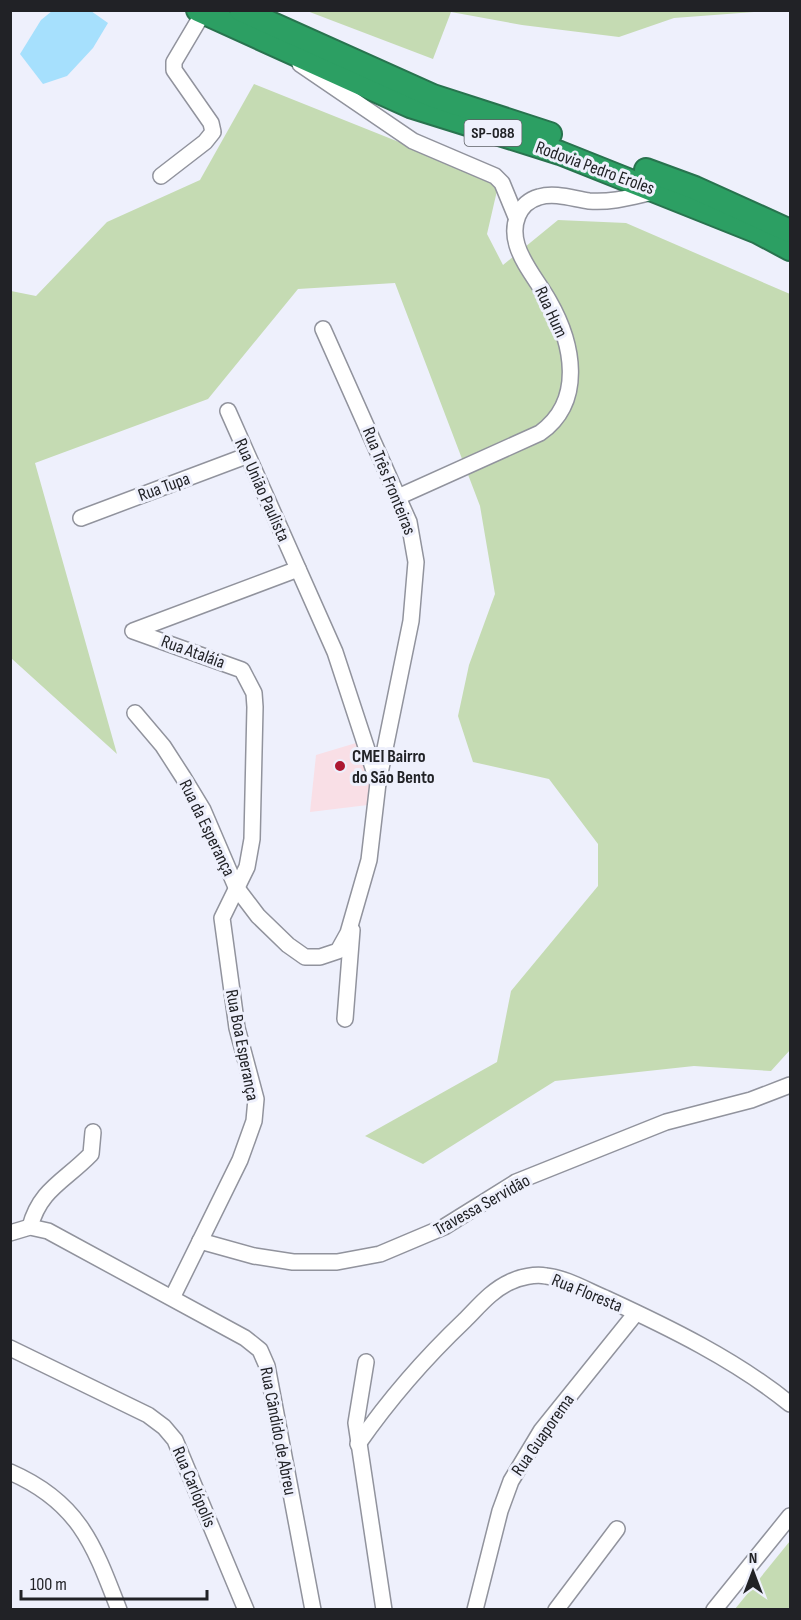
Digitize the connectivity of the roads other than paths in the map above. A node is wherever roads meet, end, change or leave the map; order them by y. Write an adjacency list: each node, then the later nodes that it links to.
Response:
1 (241, 10): 7 (highway, Rodovia Pedro Eroles / SP-088)
2 (200, 12): 3 (highway, Rodovia Pedro Eroles / SP-088); 4 (street)
3 (267, 41): 5 (highway, Rodovia Pedro Eroles / SP-088); 6 (street, Rua Hum)
4 (161, 176)
5 (658, 190): 6 (street); 8 (highway, Rodovia Pedro Eroles / SP-088)
6 (516, 217): 12 (street, Rua Hum)
7 (790, 231)
8 (790, 249)
9 (323, 328): 12 (street, Rua Três Fronteiras)
10 (228, 411): 11 (street, Rua União Paulista)
11 (246, 456): 13 (street, Rua Tupa); 14 (street, Rua União Paulista)
12 (398, 497): 16 (street, Rua Três Fronteiras)
13 (81, 518)
14 (298, 568): 16 (street, Rua Três Fronteiras); 17 (street, Rua Ataláia)
15 (135, 713): 17 (street, Rua da Esperança)
16 (378, 783): 18 (street, Rua Três Fronteiras)
17 (236, 887): 18 (street, Rua Três Fronteiras); 24 (street, Rua Boa Esperança)
18 (353, 918): 19 (street)
19 (345, 1019)
20 (790, 1085): 24 (street, Travessa Servidão)
21 (93, 1132): 22 (street)
22 (30, 1227): 23 (street); 25 (street, Rua Cândido de Abreu)
23 (10, 1233)
24 (200, 1241): 25 (street, Rua Boa Esperança)
25 (172, 1296): 36 (street, Rua Cândido de Abreu)
26 (636, 1313): 29 (street, Rua Floresta); 30 (street, Rua Floresta); 38 (street, Rua Guaporema)
27 (10, 1348): 35 (street, Rua Carlópolis)
28 (366, 1362): 30 (street)
29 (790, 1404)
30 (358, 1444): 37 (street)
31 (10, 1472): 34 (street)
32 (790, 1516): 40 (street)
33 (617, 1529): 39 (street)
34 (119, 1610)
35 (246, 1610)
36 (313, 1610)
37 (384, 1610)
38 (475, 1610)
39 (556, 1610)
40 (714, 1610)

